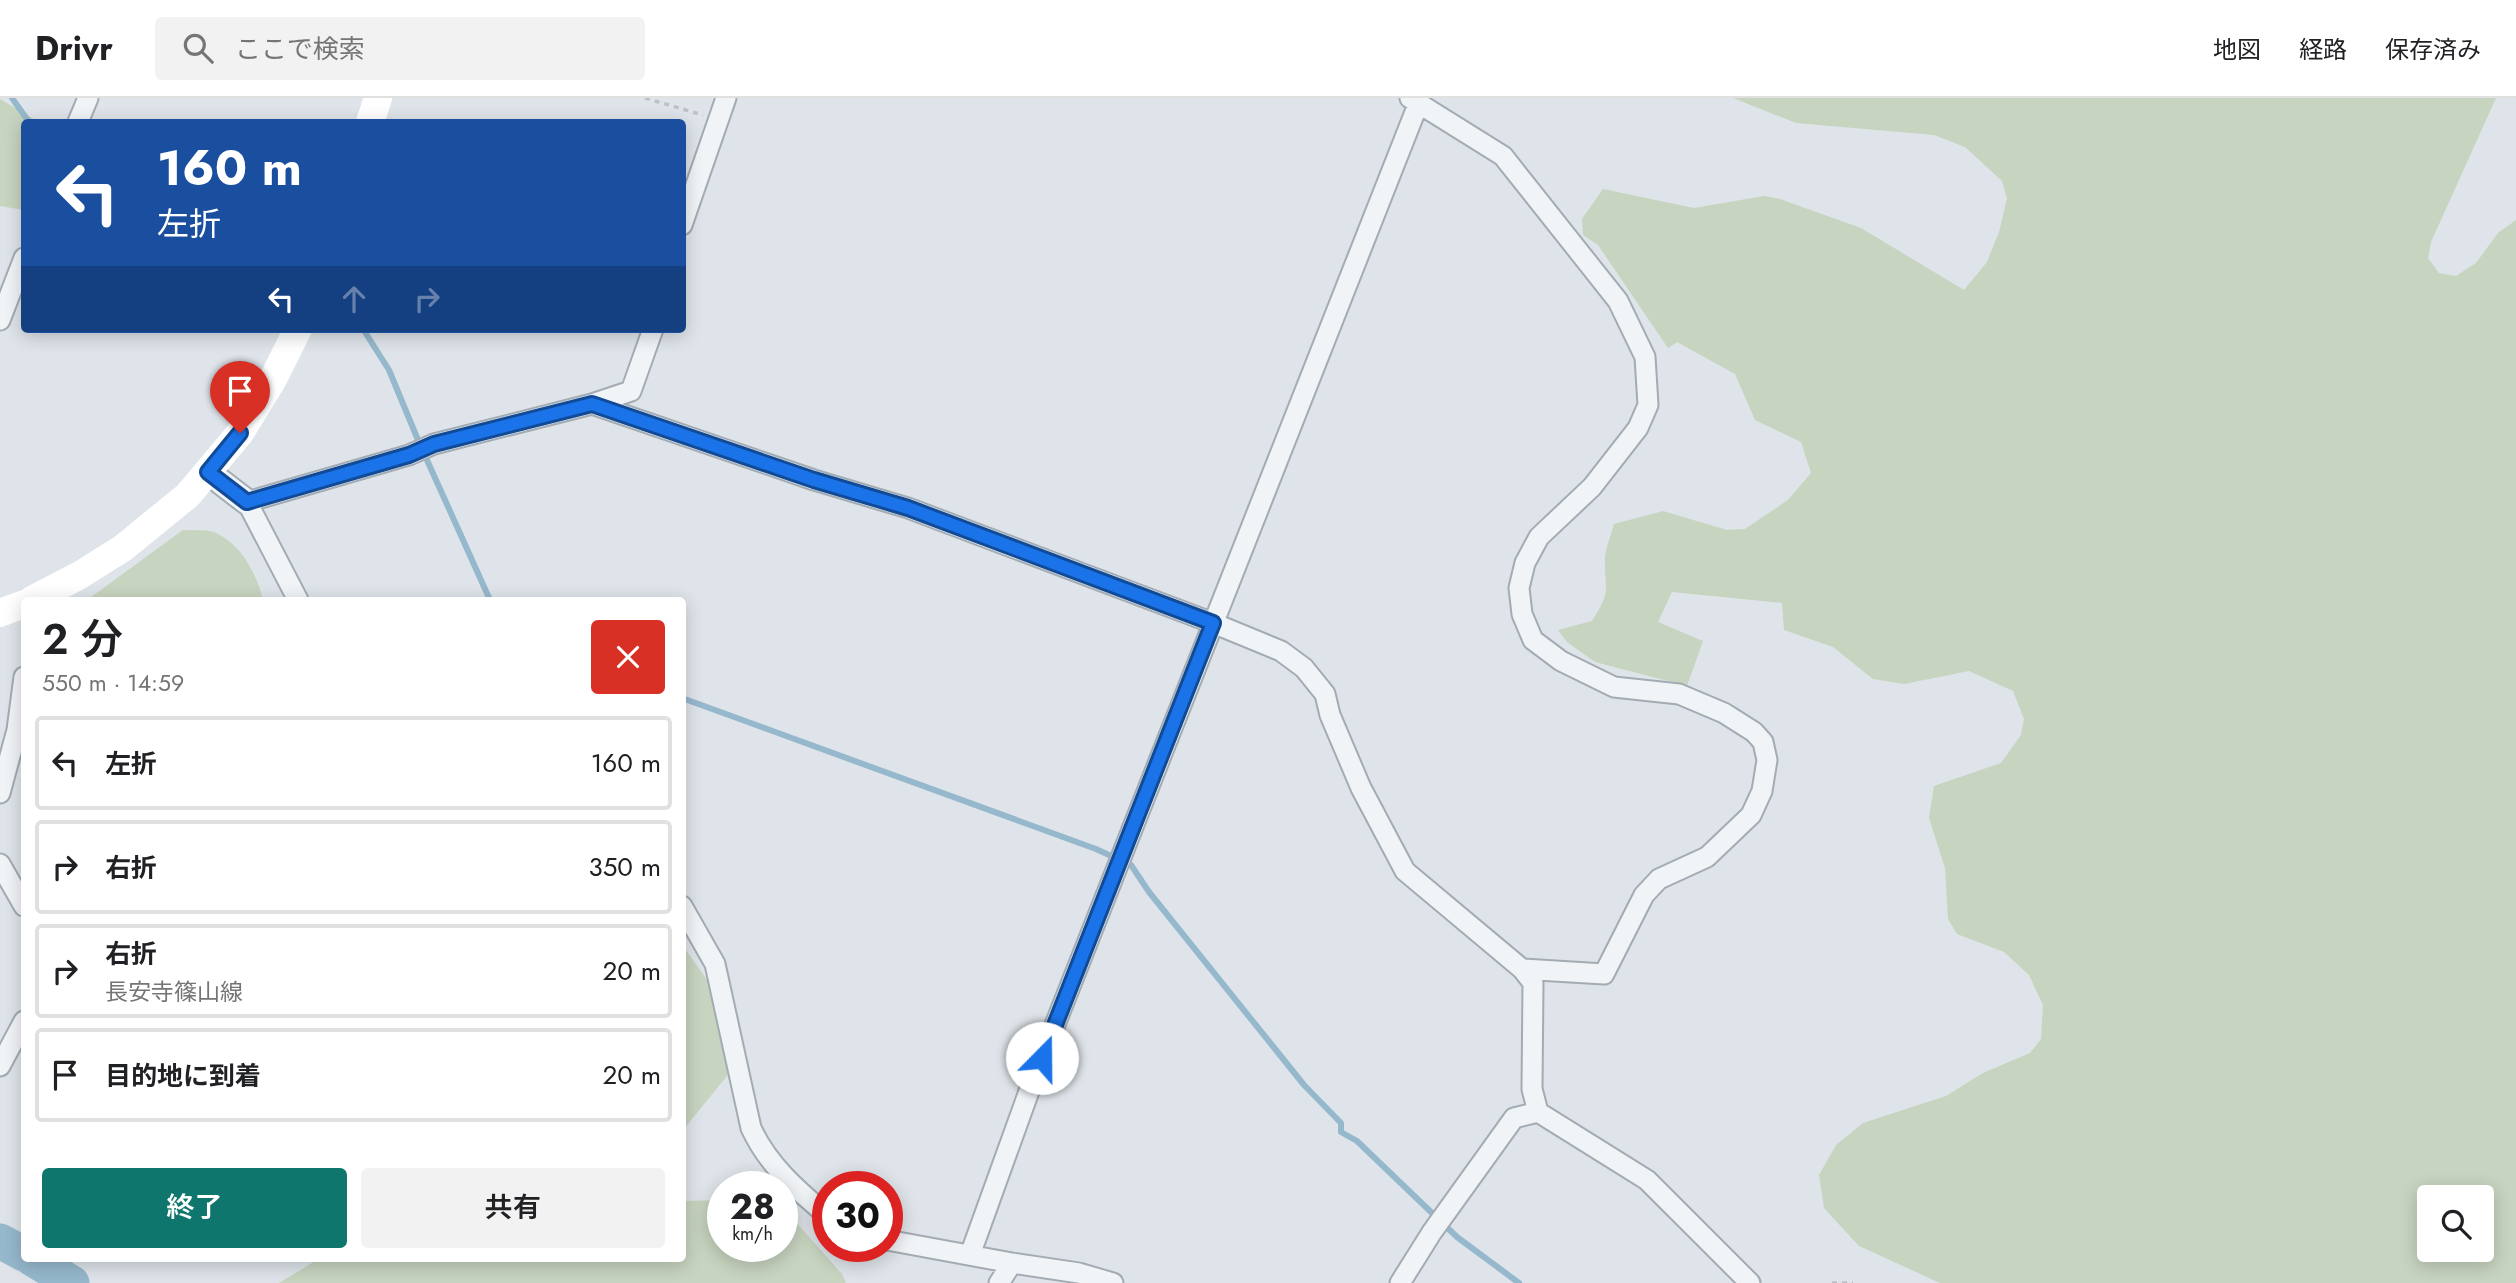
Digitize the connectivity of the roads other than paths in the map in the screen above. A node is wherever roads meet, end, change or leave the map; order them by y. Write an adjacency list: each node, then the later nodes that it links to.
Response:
1 (88, 98): 5 (street)
2 (379, 98): 6 (main road)
3 (726, 98): 7 (street)
4 (1414, 100): 19 (street); 25 (street)
5 (79, 119)
6 (371, 119)
7 (686, 213)
8 (21, 266): 9 (street)
9 (0, 320)
10 (296, 333): 13 (main road)
11 (652, 333): 12 (street)
12 (592, 404): 14 (street); 19 (street)
13 (208, 472): 14 (street); 15 (main road)
14 (247, 502): 16 (street)
15 (38, 597)
16 (296, 597)
17 (21, 605): 18 (main road)
18 (0, 613)
19 (1213, 623): 25 (street); 31 (street)
20 (21, 700): 21 (street)
21 (0, 793)
22 (0, 864): 23 (street)
23 (21, 901)
24 (686, 913): 29 (street)
25 (1522, 970): 28 (street)
26 (21, 1027): 27 (street)
27 (0, 1066)
28 (1538, 1112): 35 (street); 36 (street)
29 (812, 1202)
30 (903, 1243): 31 (street)
31 (970, 1255): 32 (street)
32 (1012, 1263): 33 (street); 34 (street)
33 (999, 1283)
34 (1113, 1283)
35 (1400, 1283)
36 (1750, 1283)

